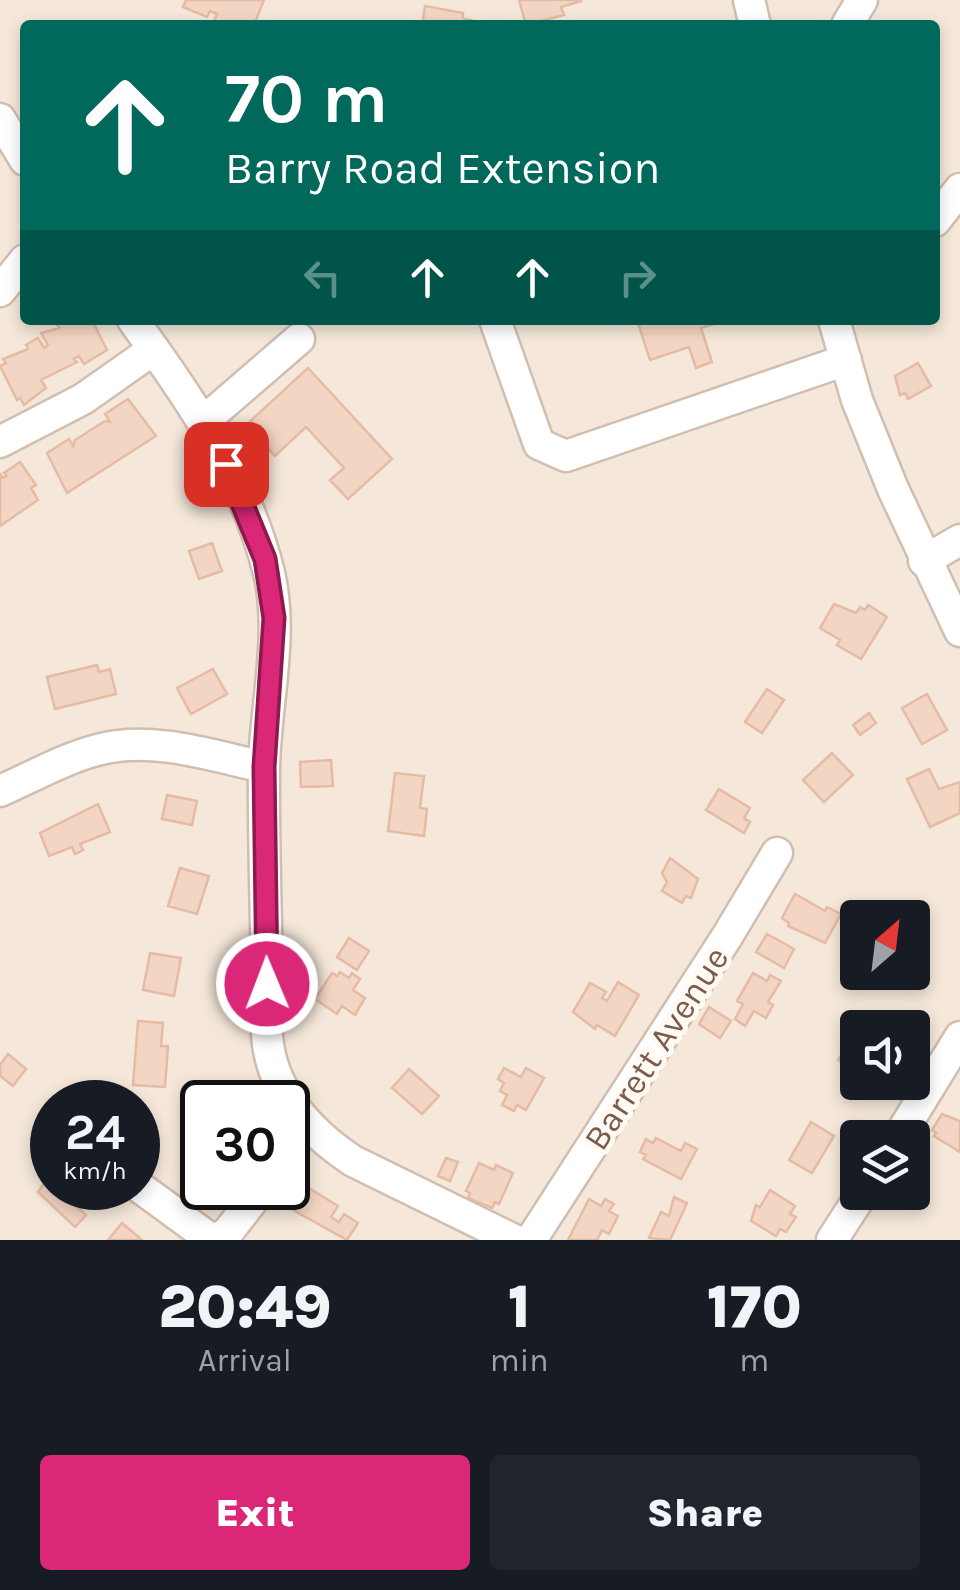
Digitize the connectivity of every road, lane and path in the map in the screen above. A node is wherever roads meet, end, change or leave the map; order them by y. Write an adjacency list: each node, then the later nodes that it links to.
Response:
1 (0, 119): 2 (street)
2 (20, 152)
3 (960, 189): 4 (street)
4 (940, 215)
5 (20, 266): 6 (street)
6 (0, 291)
7 (137, 325): 11 (street)
8 (497, 325): 9 (street)
9 (842, 334): 15 (street)
10 (299, 339): 12 (street)
11 (154, 349): 12 (street); 13 (street)
12 (204, 422): 17 (street)
13 (0, 442)
14 (960, 540): 15 (street)
15 (924, 561): 16 (street)
16 (960, 631)
17 (264, 767): 18 (street); 21 (street)
18 (0, 791)
19 (777, 853): 29 (street, Barrett Avenue)
20 (960, 1038): 22 (street)
21 (277, 1080)
22 (909, 1120)
23 (310, 1128): 28 (street)
24 (160, 1202): 27 (street)
25 (245, 1210): 27 (street)
26 (851, 1210): 30 (street)
27 (214, 1240)
28 (514, 1240)
29 (531, 1240)
30 (832, 1240)

